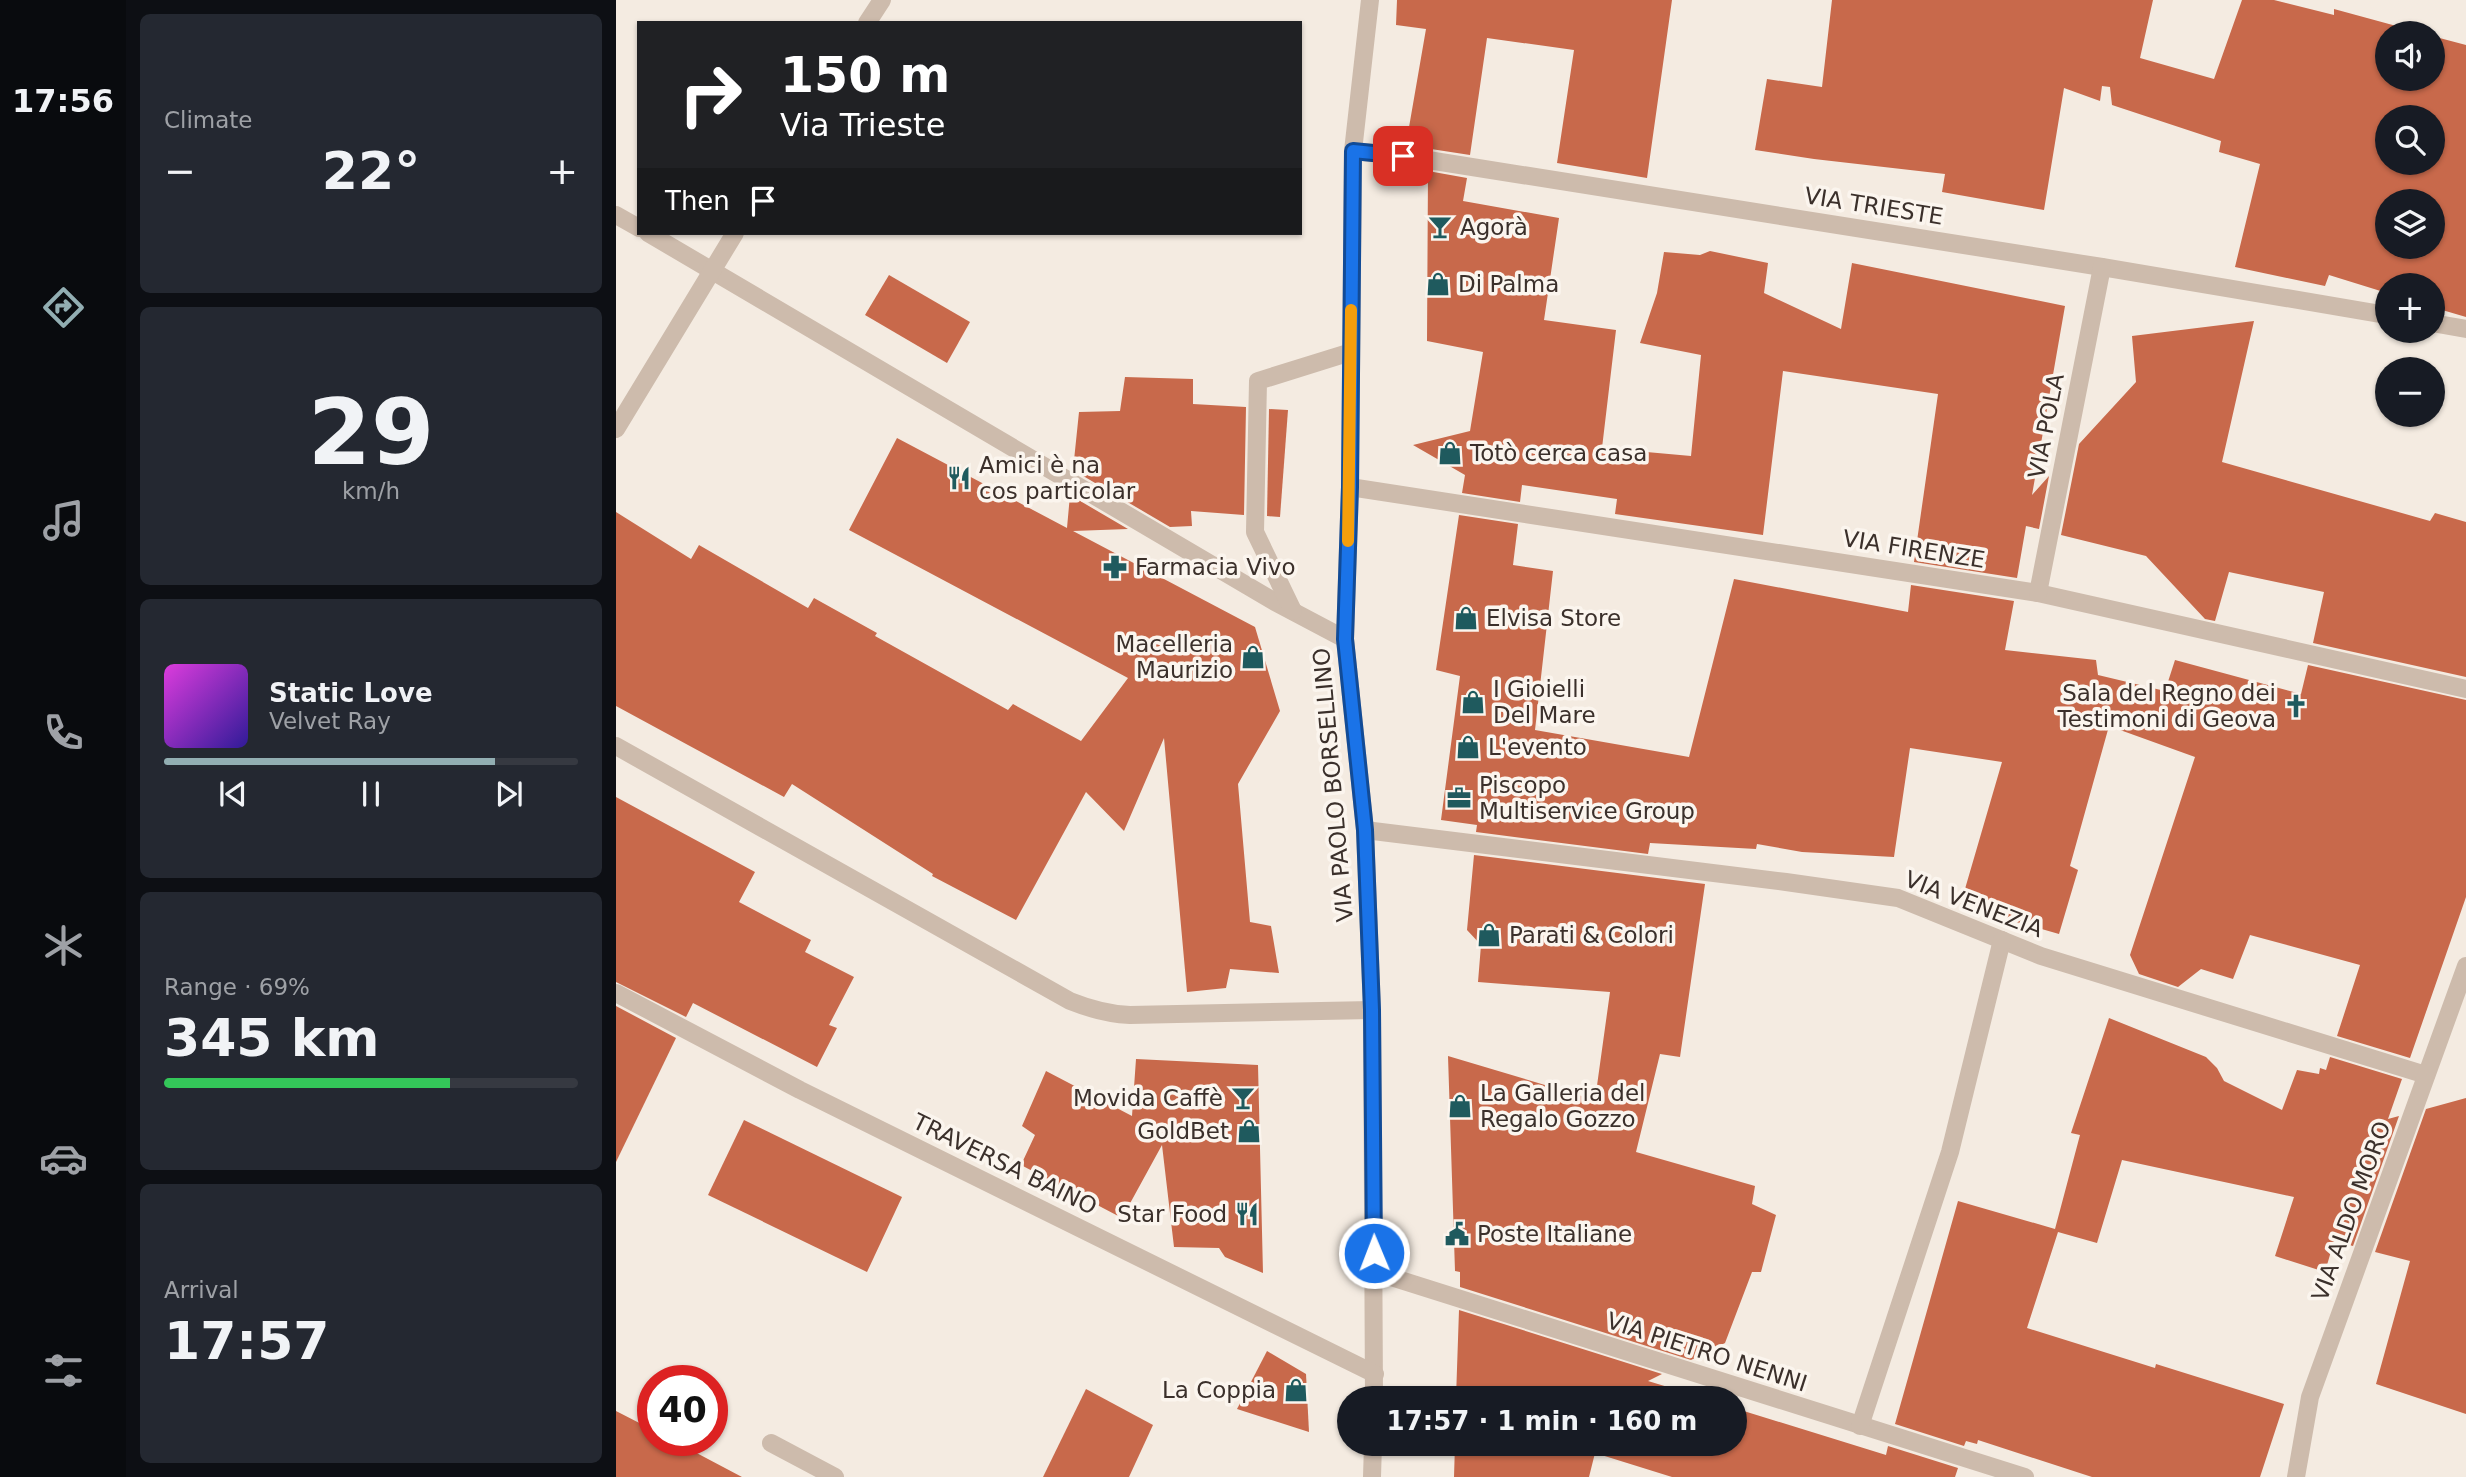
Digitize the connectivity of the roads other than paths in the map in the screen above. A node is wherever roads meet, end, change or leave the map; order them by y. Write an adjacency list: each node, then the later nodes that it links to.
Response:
1 (882, 0): 3 (street)
2 (1370, 0): 4 (street, VIA PAOLO BORSELLINO)
3 (868, 21)
4 (1353, 151): 9 (street, VIA TRIESTE); 14 (street, VIA PAOLO BORSELLINO)
5 (616, 215): 6 (street)
6 (637, 227)
7 (652, 235): 10 (street)
8 (733, 235): 10 (street)
9 (2102, 267): 11 (street, VIA TRIESTE); 17 (street, VIA POLA)
10 (712, 269): 15 (street); 18 (street)
11 (2375, 313)
12 (2445, 325): 13 (street)
13 (2466, 329)
14 (1351, 352): 16 (street, VIA PAOLO BORSELLINO); 18 (street)
15 (616, 429)
16 (1350, 487): 17 (street, VIA FIRENZE); 19 (street, VIA PAOLO BORSELLINO)
17 (2038, 593): 20 (street, VIA FIRENZE)
18 (1293, 611): 19 (street)
19 (1345, 639): 22 (street, VIA PAOLO BORSELLINO)
20 (2466, 689)
21 (616, 746): 26 (street)
22 (1365, 830): 23 (street, VIA VENEZIA); 26 (street, VIA PAOLO BORSELLINO)
23 (2001, 940): 27 (street, VIA VENEZIA); 31 (street)
24 (2466, 966): 27 (street, VIA ALDO MORO)
25 (616, 993): 29 (street, TRAVERSA BAINO)
26 (1372, 1010): 28 (street, VIA PAOLO BORSELLINO)
27 (2426, 1075): 38 (street, VIA ALDO MORO)
28 (1375, 1272): 29 (street, VIA PAOLO BORSELLINO); 31 (street, VIA PIETRO NENNI)
29 (1375, 1374): 30 (street, VIA PAOLO BORSELLINO)
30 (1374, 1386)
31 (1860, 1426): 34 (street, VIA PIETRO NENNI)
32 (771, 1444): 35 (street)
33 (1373, 1456): 36 (street)
34 (1977, 1471): 37 (street, VIA PIETRO NENNI)
35 (835, 1477)
36 (1372, 1477)
37 (2025, 1477)
38 (2296, 1477)

